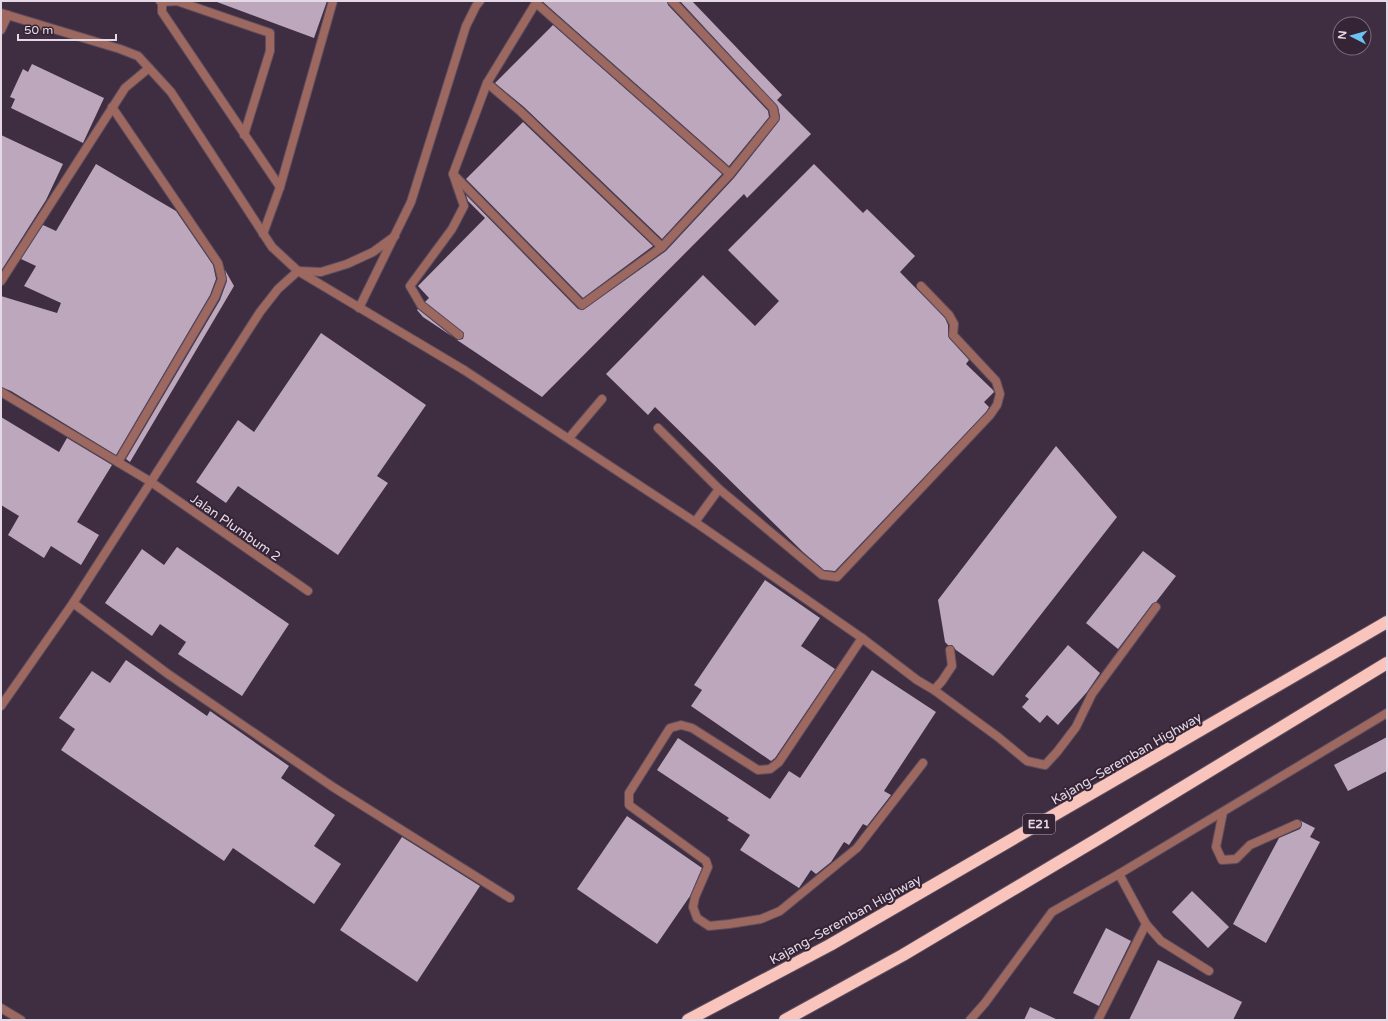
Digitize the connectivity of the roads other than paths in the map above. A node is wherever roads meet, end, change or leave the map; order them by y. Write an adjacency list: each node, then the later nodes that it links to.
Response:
1 (161, 1): 11 (street); 11 (street)
2 (333, 1): 14 (street)
3 (480, 1): 16 (street)
4 (672, 1): 13 (street)
5 (536, 2): 9 (street); 13 (street)
6 (5, 14): 7 (street); 8 (street)
7 (1, 30)
8 (149, 68): 10 (street); 15 (street)
9 (487, 83): 12 (street); 17 (street)
10 (112, 107): 19 (street); 27 (street)
11 (244, 135): 14 (street)
12 (453, 174): 17 (street); 22 (street)
13 (730, 174): 17 (street)
14 (280, 187): 15 (street)
15 (263, 234): 18 (street)
16 (395, 236): 18 (street); 21 (street)
17 (662, 247)
18 (298, 271): 21 (street); 28 (street)
19 (1, 281)
20 (921, 286): 29 (street)
21 (360, 308): 26 (street)
22 (459, 335)
23 (1, 392): 27 (street, Jalan Plumbum 2)
24 (602, 399): 26 (street)
25 (658, 428): 29 (street)
26 (570, 438): 30 (street)
27 (118, 462): 28 (street, Jalan Plumbum 2)
28 (151, 482): 31 (street, Jalan Plumbum 2); 32 (street)
29 (719, 489): 30 (street)
30 (695, 522): 35 (street)
31 (308, 592)
32 (73, 603): 39 (street); 45 (street)
33 (1156, 607): 38 (street)
34 (1387, 622): 50 (highway, Kajang–Seremban Highway / E21)
35 (862, 638): 38 (street); 41 (street)
36 (950, 650): 38 (street)
37 (1387, 663): 51 (highway)
38 (934, 690)
39 (1, 706)
40 (1387, 713): 42 (street)
41 (923, 763)
42 (1223, 812): 43 (street); 44 (street)
43 (1298, 824)
44 (1119, 874): 46 (street); 52 (street)
45 (510, 898)
46 (1146, 924): 47 (street); 53 (street)
47 (1210, 971)
48 (1, 1008): 49 (street)
49 (21, 1020)
50 (688, 1020)
51 (785, 1020)
52 (970, 1020)
53 (1098, 1020)

